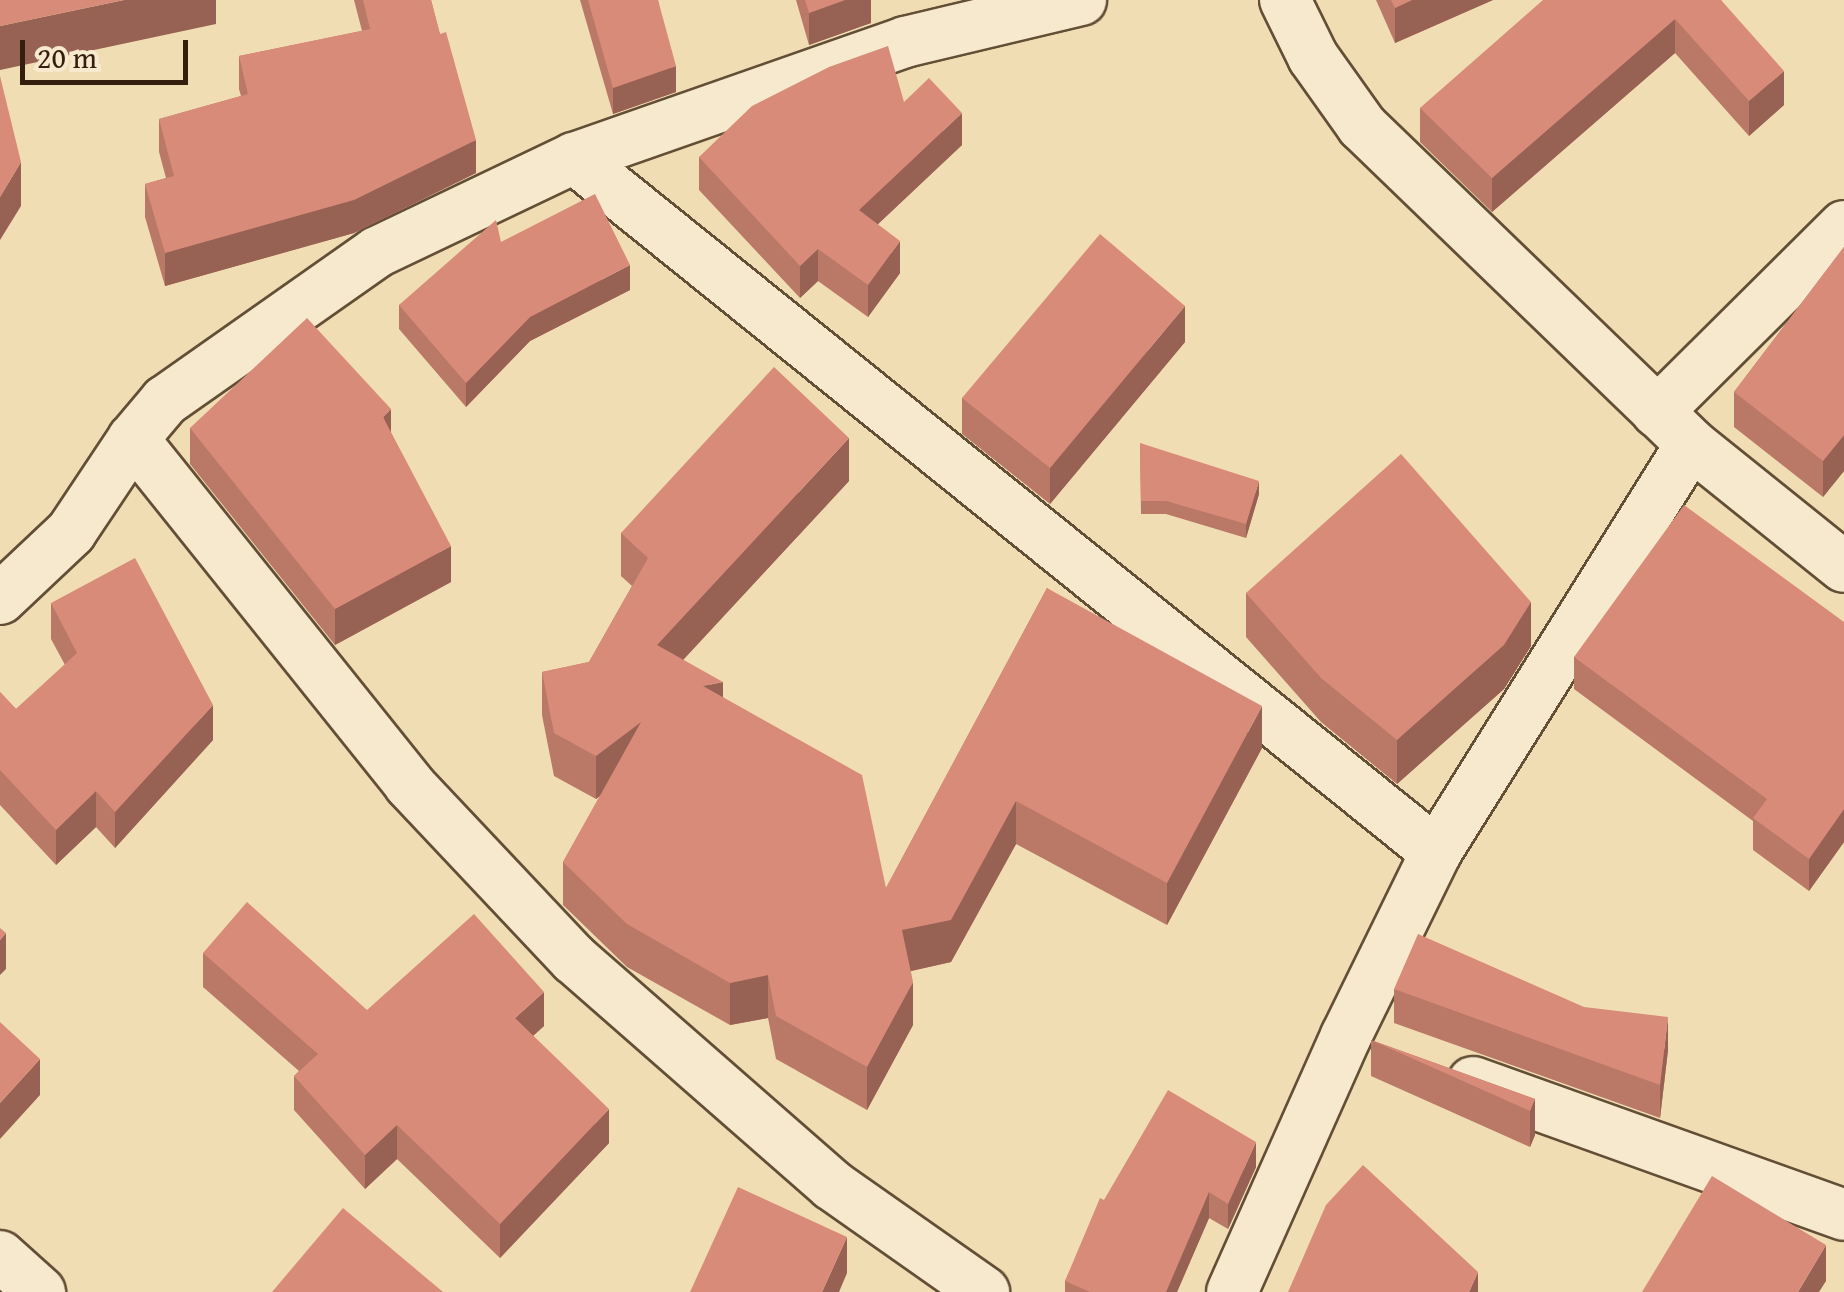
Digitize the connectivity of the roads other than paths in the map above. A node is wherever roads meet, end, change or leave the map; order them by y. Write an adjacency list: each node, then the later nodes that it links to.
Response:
1 (1082, 0): 3 (street)
2 (1285, 0): 5 (street)
3 (574, 158): 6 (street); 9 (street)
4 (1844, 226): 5 (street)
5 (1674, 428): 7 (street); 9 (street)
6 (133, 439): 8 (street); 14 (street)
7 (1844, 567)
8 (0, 599)
9 (1436, 852): 15 (street)
10 (1438, 1069): 11 (street)
11 (1844, 1215)
12 (0, 1256): 13 (street)
13 (40, 1292)
14 (984, 1292)
15 (1232, 1292)

